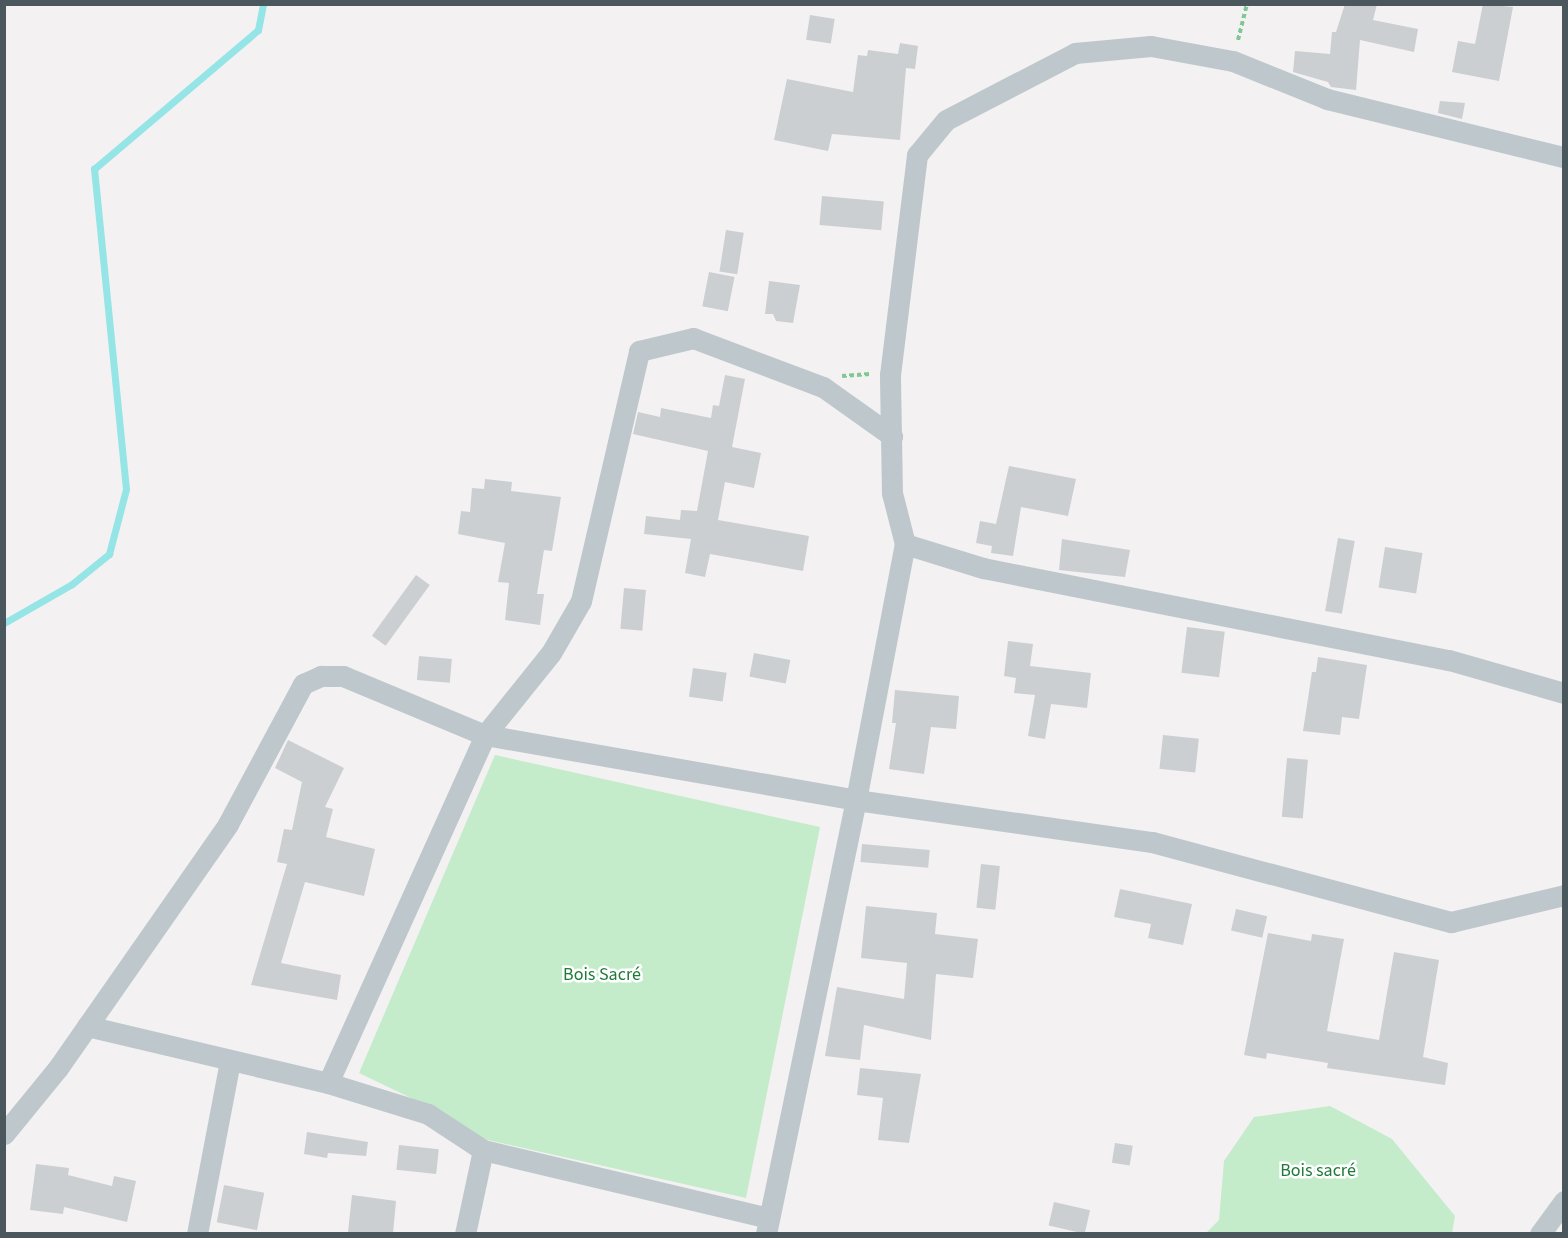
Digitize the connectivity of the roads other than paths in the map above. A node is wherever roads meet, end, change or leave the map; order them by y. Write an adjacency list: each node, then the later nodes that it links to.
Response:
1 (1563, 157): 2 (street)
2 (892, 436): 3 (street); 5 (street)
3 (905, 544): 4 (street); 6 (street)
4 (1563, 693)
5 (485, 735): 6 (street); 8 (street); 10 (street)
6 (856, 800): 7 (street); 14 (street)
7 (1563, 895)
8 (87, 1026): 9 (street); 11 (street)
9 (230, 1061): 10 (street); 15 (street)
10 (328, 1083): 12 (street)
11 (4, 1134)
12 (483, 1150): 14 (street); 16 (street)
13 (1563, 1201): 17 (street)
14 (767, 1226)
15 (197, 1233)
16 (465, 1233)
17 (1540, 1233)

